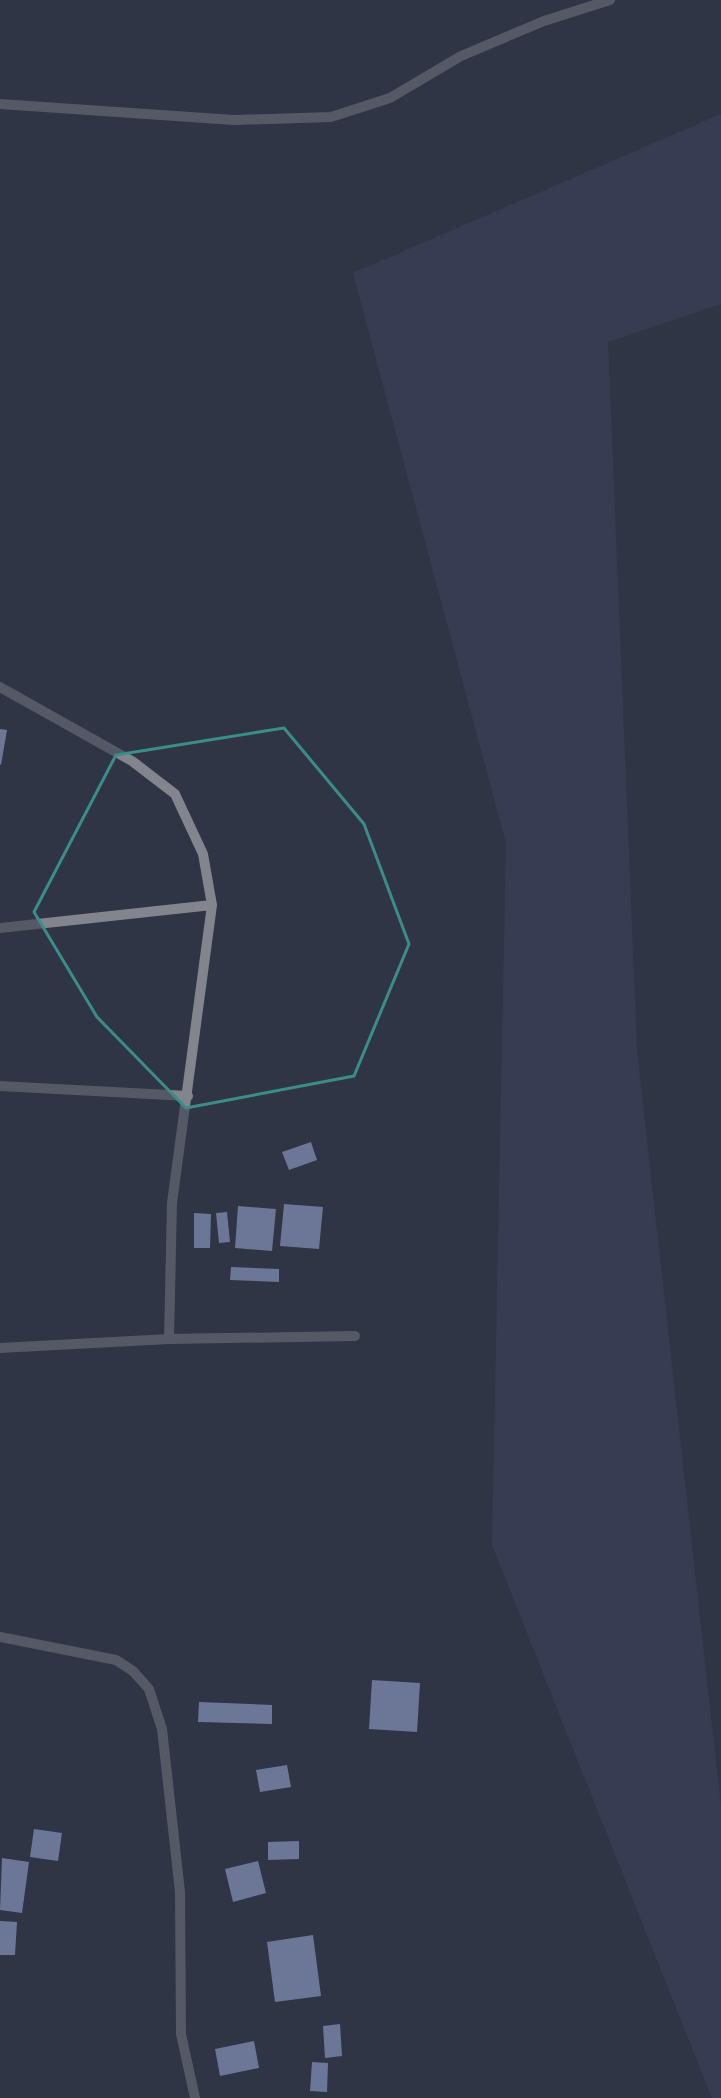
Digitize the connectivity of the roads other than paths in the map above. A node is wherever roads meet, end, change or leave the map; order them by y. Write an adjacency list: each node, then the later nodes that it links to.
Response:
1 (610, 0): 2 (street)
2 (0, 104)
3 (0, 687): 4 (street)
4 (212, 905): 5 (street); 7 (street)
5 (0, 928)
6 (0, 1086): 7 (street)
7 (188, 1096): 9 (street)
8 (356, 1336): 9 (street)
9 (169, 1339): 10 (street)
10 (0, 1348)
11 (0, 1637): 12 (street)
12 (195, 2098)

